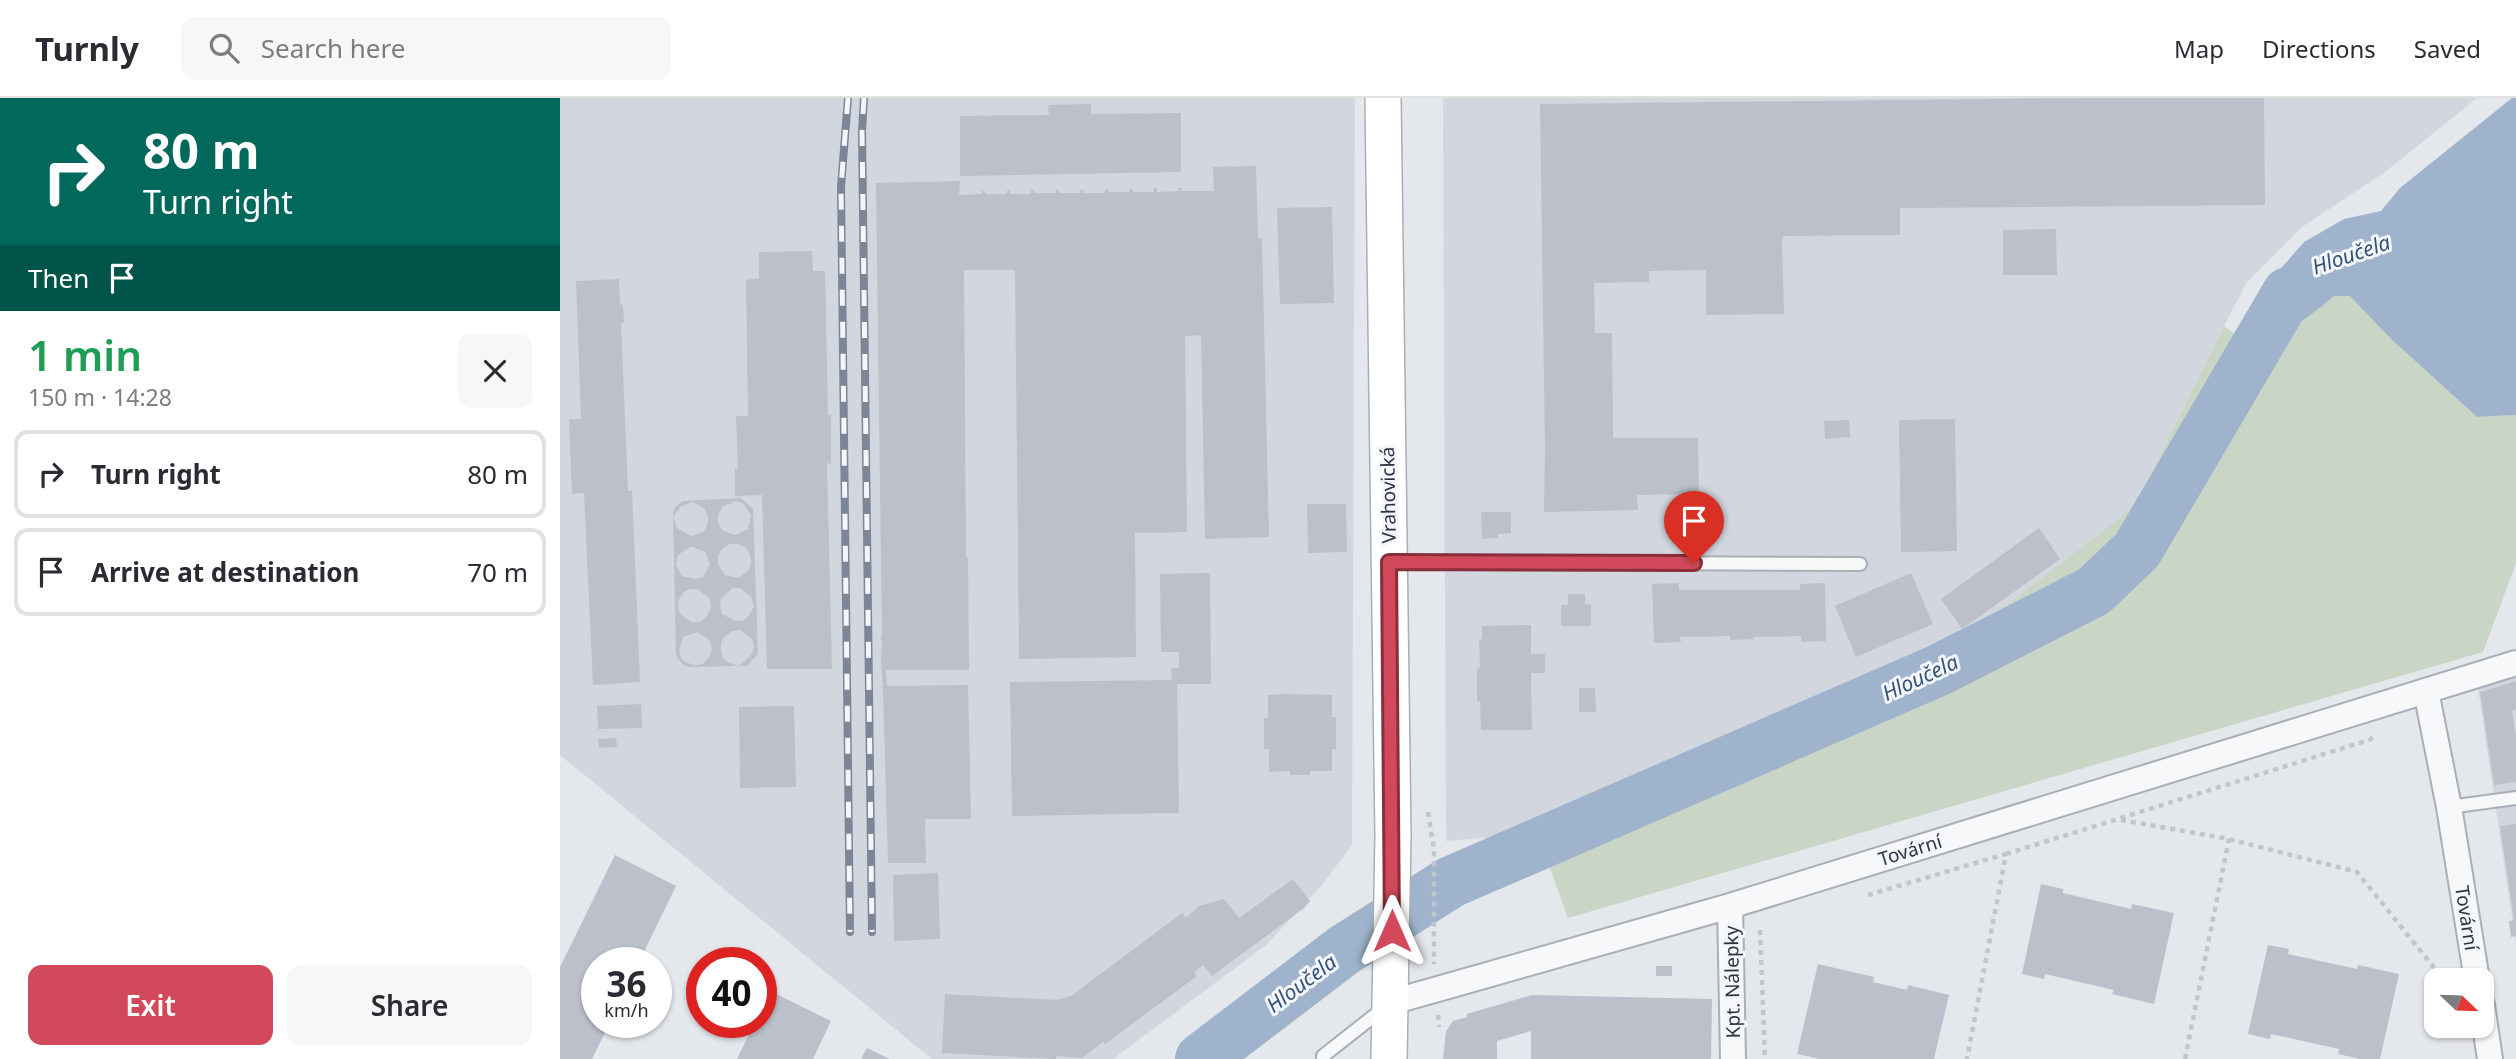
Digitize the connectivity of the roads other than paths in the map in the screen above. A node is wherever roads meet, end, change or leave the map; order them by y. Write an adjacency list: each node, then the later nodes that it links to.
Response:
1 (1383, 98): 2 (street, Vrahovická)
2 (1389, 562): 3 (lane); 10 (street, Vrahovická)
3 (1860, 564)
4 (2516, 663): 5 (street, Tovární)
5 (2426, 691): 7 (street, Tovární); 8 (street, Tovární)
6 (2516, 798): 7 (lane)
7 (2449, 807): 9 (street, Tovární)
8 (1730, 906): 10 (street, Tovární); 14 (street, Kpt. Nálepky)
9 (2475, 968)
10 (1392, 1002): 12 (lane); 13 (street, Vrahovická)
11 (2487, 1038): 15 (street)
12 (1323, 1059)
13 (1389, 1059)
14 (1733, 1059)
15 (2490, 1059)

